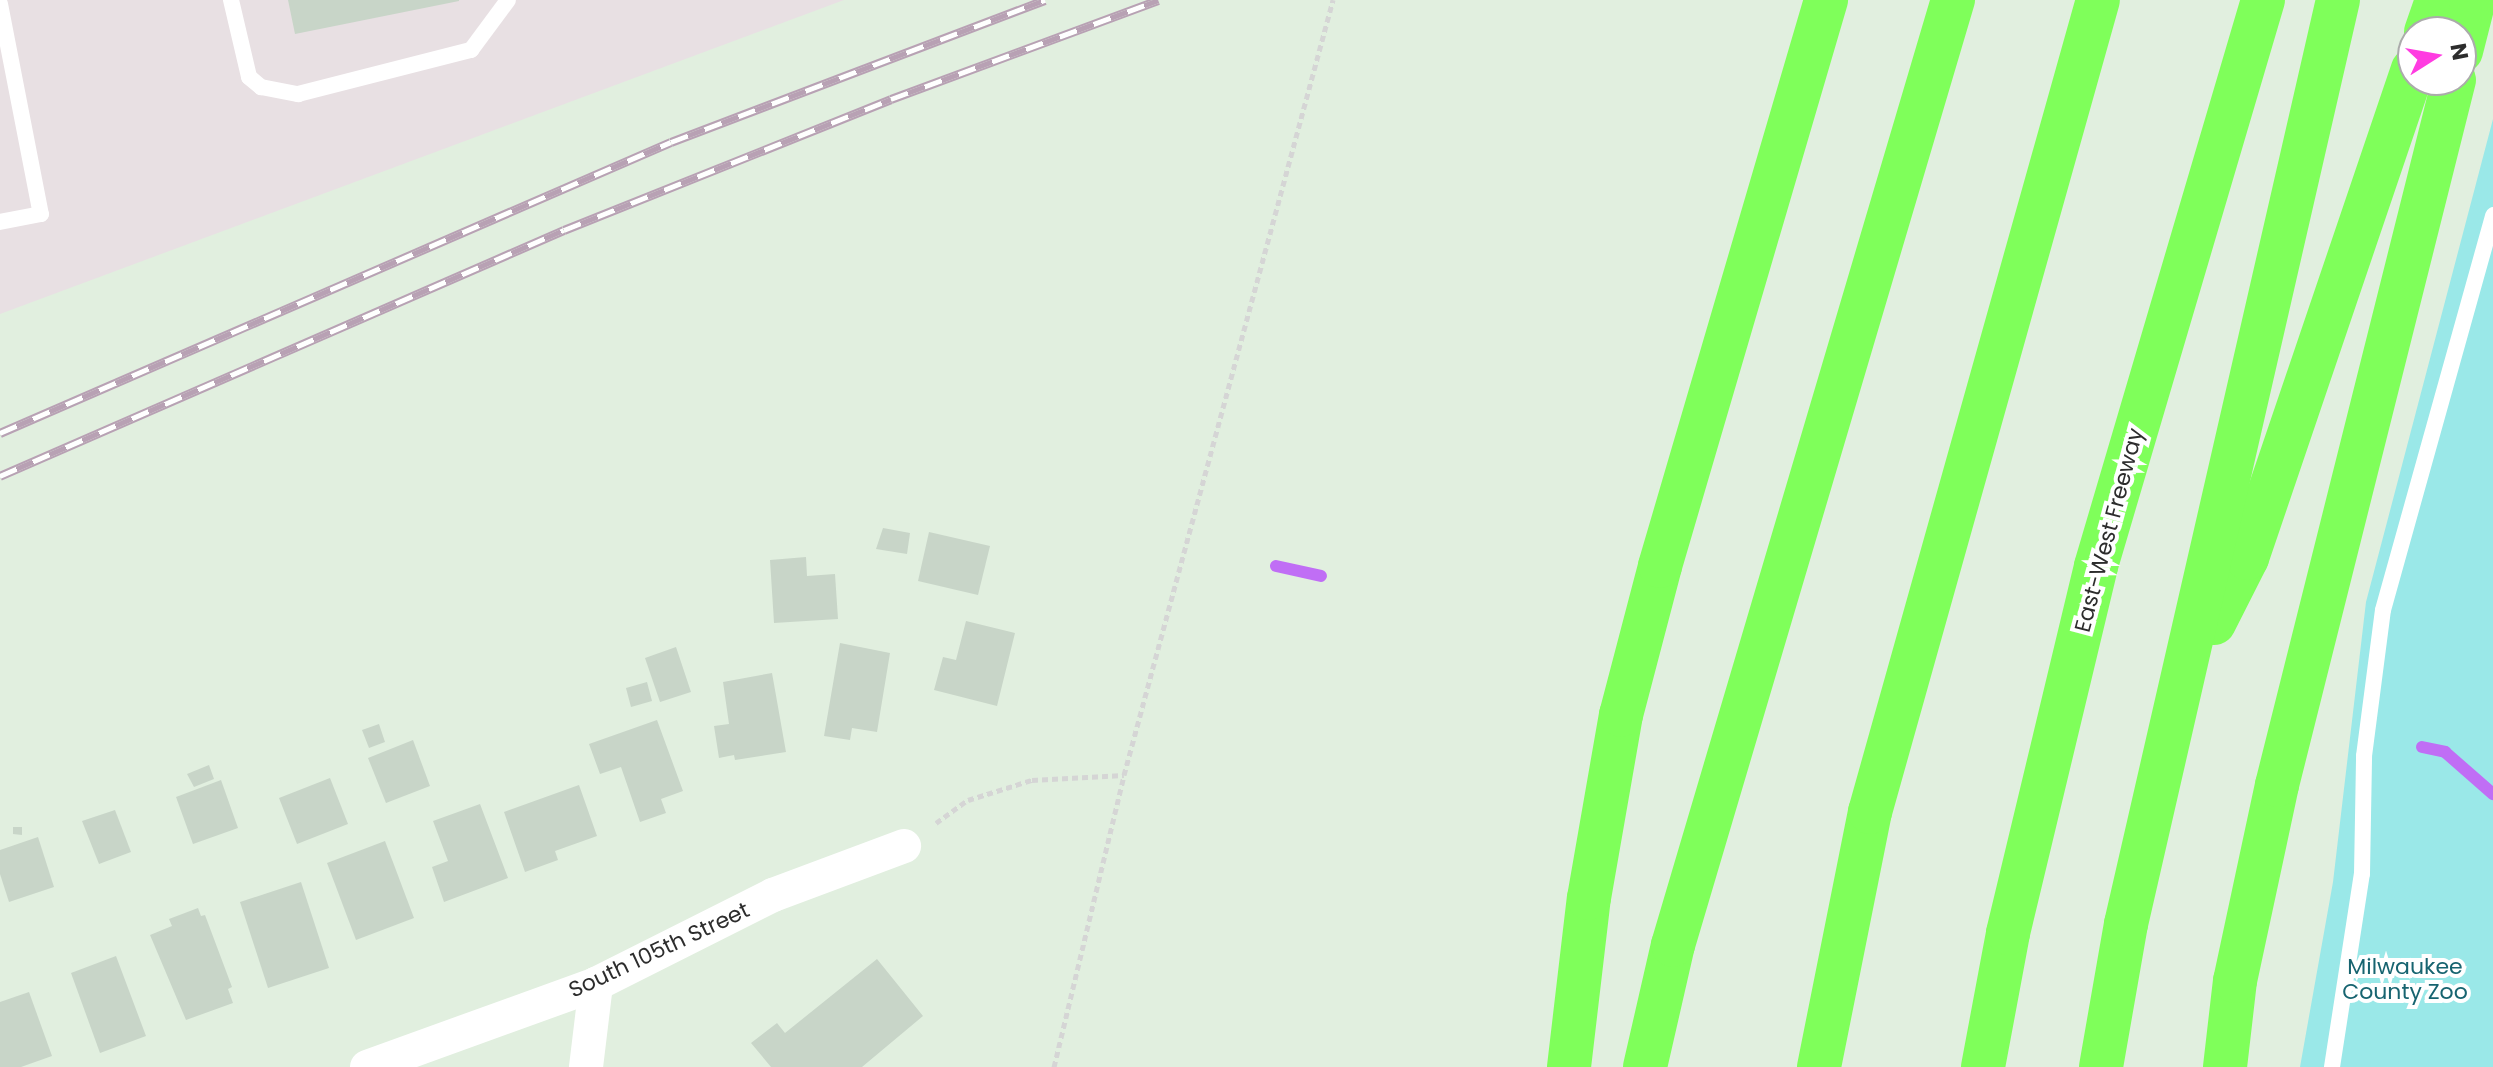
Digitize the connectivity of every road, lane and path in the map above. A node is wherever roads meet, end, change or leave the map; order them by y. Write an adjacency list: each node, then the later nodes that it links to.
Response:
1 (231, 0): 2 (lane)
2 (508, 0)
3 (1333, 0): 15 (path)
4 (1826, 0): 21 (highway)
5 (1953, 0): 22 (highway)
6 (2098, 0): 23 (highway)
7 (2263, 0): 24 (highway, East-West Freeway)
8 (2338, 0): 14 (highway)
9 (0, 4): 13 (lane)
10 (2404, 96): 14 (highway)
11 (2450, 96): 26 (highway)
12 (2493, 215): 27 (lane)
13 (0, 222)
14 (2184, 682): 25 (highway)
15 (1124, 775): 16 (path); 20 (path)
16 (904, 846): 17 (street, South 105th Street)
17 (596, 984): 18 (street, South 105th Street); 19 (street)
18 (367, 1067)
19 (586, 1067)
20 (1054, 1067)
21 (1569, 1067)
22 (1645, 1067)
23 (1819, 1067)
24 (1983, 1067)
25 (2101, 1067)
26 (2225, 1067)
27 (2332, 1067)

